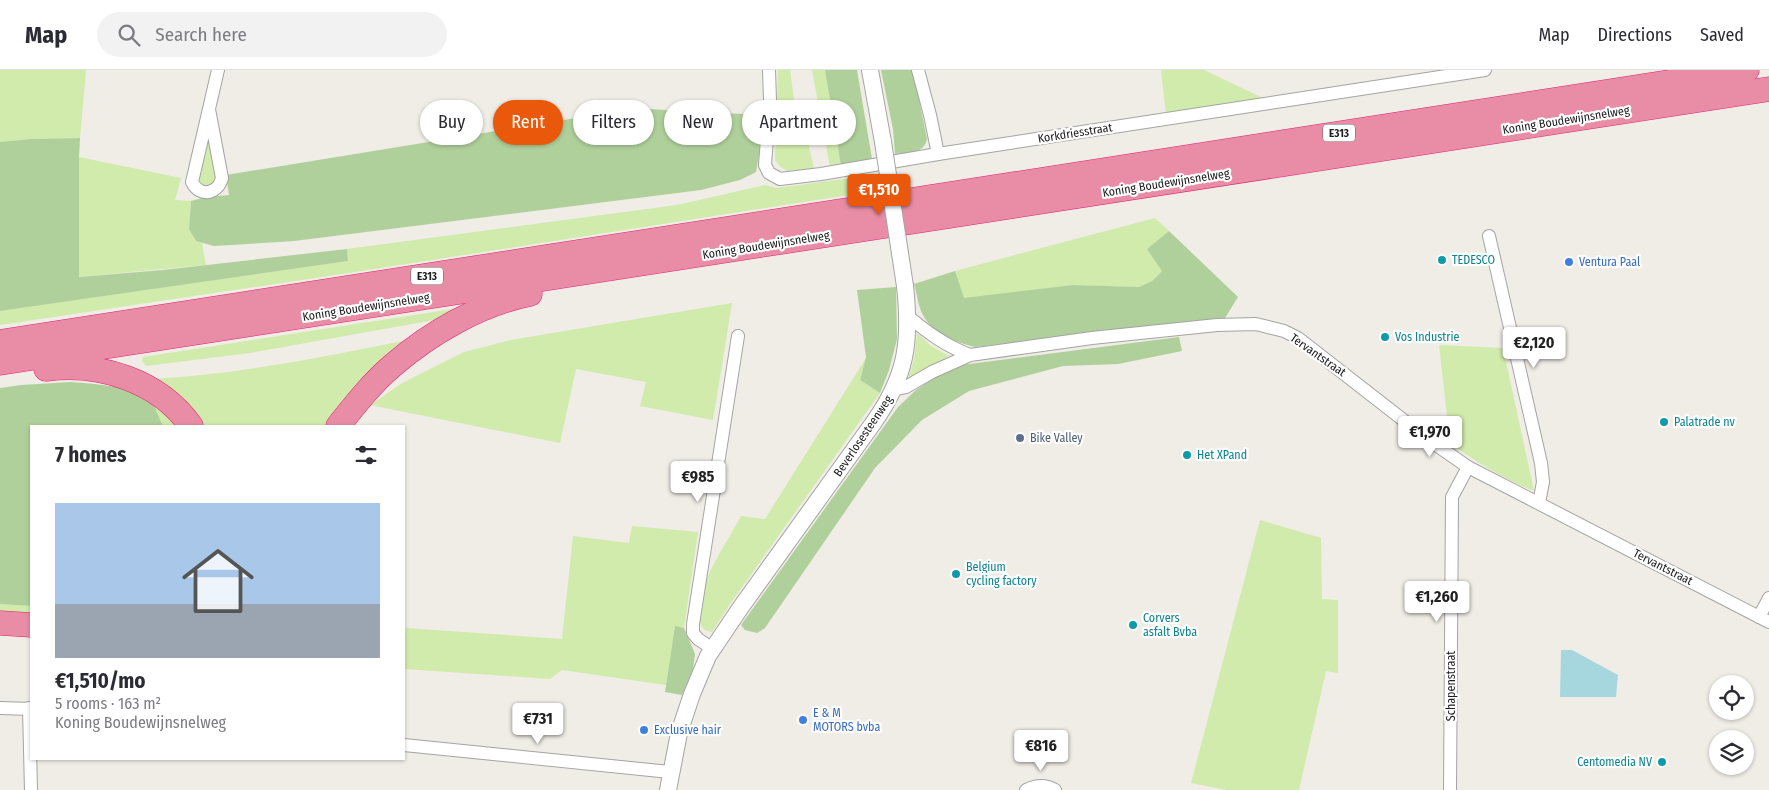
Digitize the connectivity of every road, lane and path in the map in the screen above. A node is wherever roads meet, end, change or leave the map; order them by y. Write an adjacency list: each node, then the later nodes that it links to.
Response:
1 (218, 70): 9 (street)
2 (769, 70): 10 (street, Korkdriesstraat)
3 (870, 70): 13 (street, Beverlosesteenweg, bridge)
4 (918, 70): 10 (street)
5 (1485, 70): 7 (street, Korkdriesstraat)
6 (1747, 70): 15 (highway, Koning Boudewijnsnelweg / E313)
7 (1448, 73): 10 (street, Korkdriesstraat)
8 (1769, 89): 12 (highway, Koning Boudewijnsnelweg / E313)
9 (209, 109): 9 (street)
10 (938, 154)
11 (1489, 236): 23 (street)
12 (563, 277): 17 (highway, Koning Boudewijnsnelweg / E313); 21 (highway)
13 (908, 317): 16 (street, Tervantstraat); 19 (street, Beverlosesteenweg)
14 (738, 336): 30 (street)
15 (0, 342)
16 (970, 355): 19 (street, Tervantstraat); 22 (street, Tervantstraat)
17 (0, 363)
18 (0, 375): 20 (highway)
19 (893, 390): 30 (street, Beverlosesteenweg)
20 (190, 425)
21 (339, 425)
22 (1468, 466): 23 (street, Tervantstraat); 40 (street, Schapenstraat)
23 (1539, 503): 25 (street, Tervantstraat)
24 (1769, 598): 25 (street, Tervantstraat)
25 (1764, 619)
26 (0, 623): 27 (highway)
27 (30, 625)
28 (0, 640): 29 (highway)
29 (30, 641)
30 (713, 649): 35 (street, Beverlosesteenweg)
31 (0, 708): 32 (street)
32 (30, 708)
33 (405, 745): 35 (street)
34 (31, 760): 36 (street)
35 (670, 772): 37 (street, Beverlosesteenweg)
36 (31, 790)
37 (668, 790)
38 (1026, 790): 39 (street)
39 (1055, 790)
40 (1450, 790)

